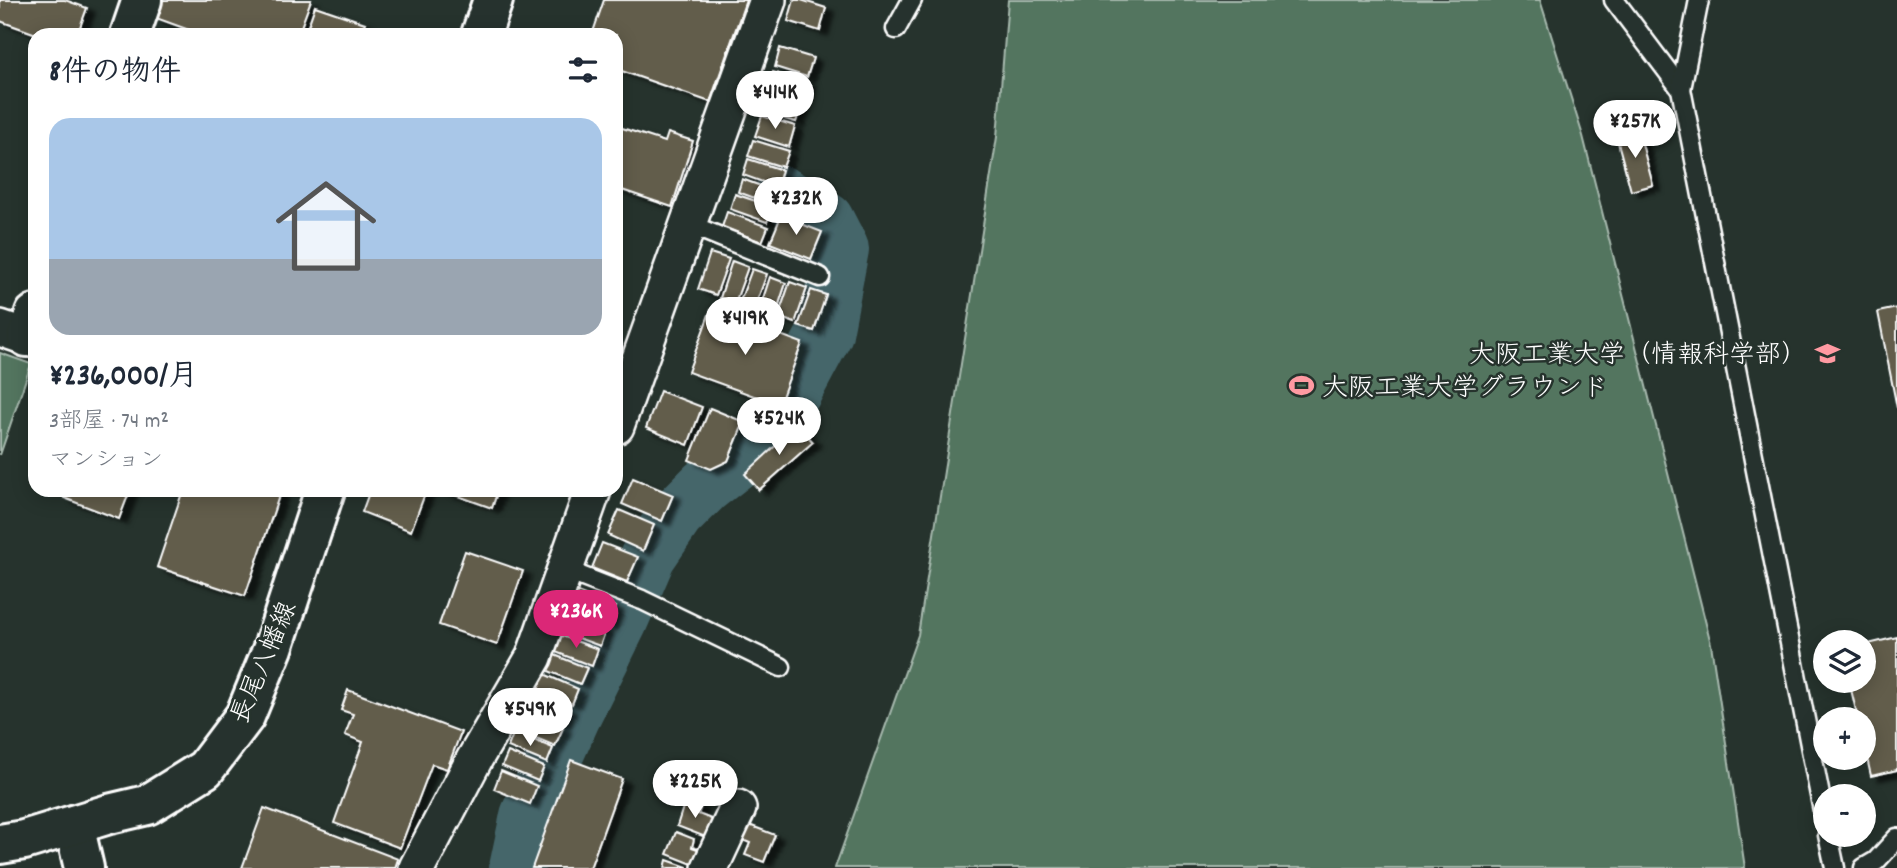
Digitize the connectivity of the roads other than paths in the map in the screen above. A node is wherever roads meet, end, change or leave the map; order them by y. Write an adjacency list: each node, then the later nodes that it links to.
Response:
1 (142, 0): 7 (main road)
2 (493, 0): 8 (main road)
3 (768, 0): 11 (street)
4 (912, 0): 9 (lane)
5 (1614, 0): 10 (lane)
6 (1699, 0): 10 (lane)
7 (132, 28)
8 (483, 28)
9 (896, 29)
10 (1681, 89): 18 (lane)
11 (688, 224): 12 (lane); 13 (street)
12 (820, 277)
13 (623, 406)
14 (323, 497): 20 (main road, 長尾八幡線)
15 (591, 497): 16 (street)
16 (565, 570): 17 (lane); 25 (street)
17 (781, 667)
18 (1818, 784)
19 (738, 808): 26 (street)
20 (74, 825): 23 (main road, 長尾八幡線); 24 (main road)
21 (1897, 838): 28 (lane)
22 (1831, 847): 27 (lane)
23 (19, 851)
24 (84, 868)
25 (417, 868)
26 (710, 868)
27 (1835, 868)
28 (1864, 868)

